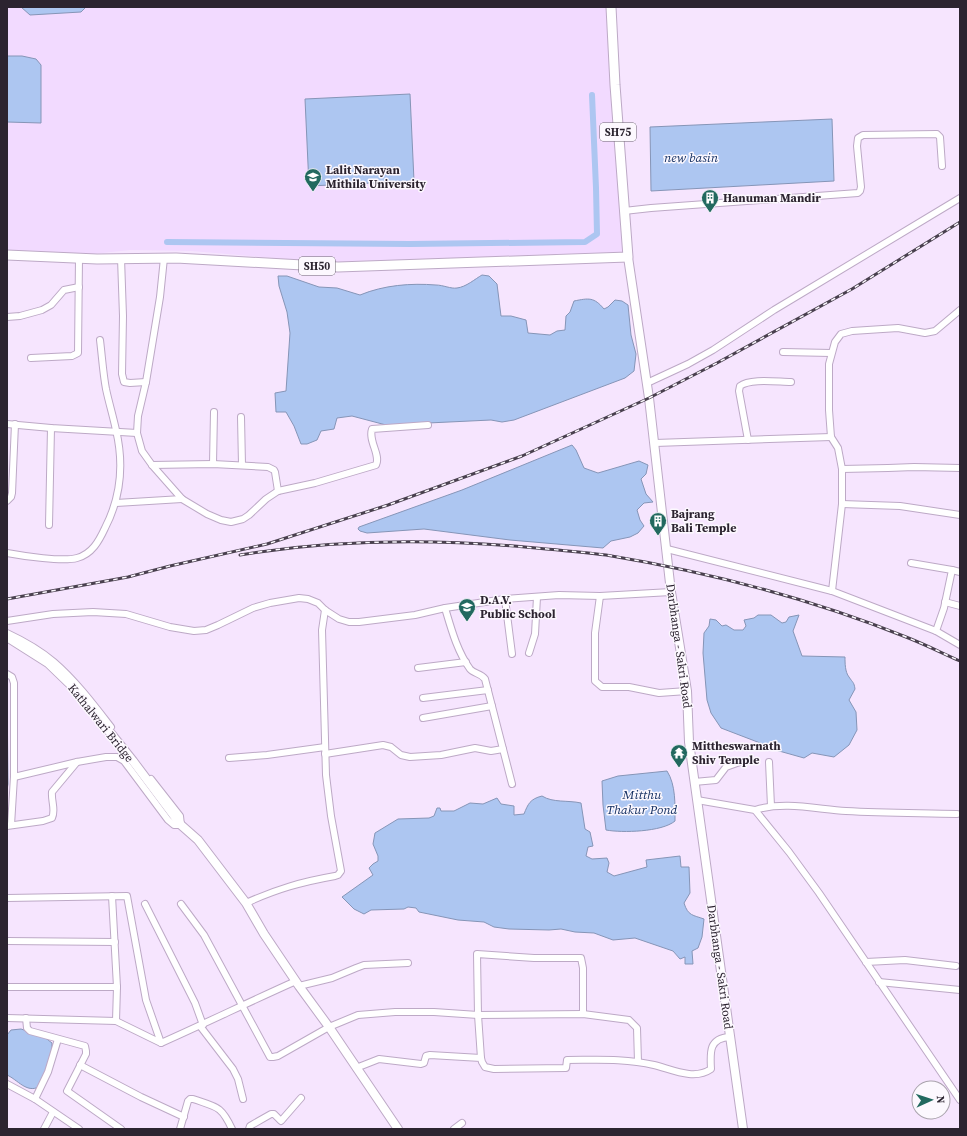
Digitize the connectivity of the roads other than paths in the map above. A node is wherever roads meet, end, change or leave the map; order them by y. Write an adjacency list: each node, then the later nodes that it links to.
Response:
1 (611, 7): 4 (main road, SH75)
2 (942, 166): 4 (street)
3 (960, 198): 19 (street)
4 (624, 211): 6 (main road, SH75)
5 (7, 255): 7 (main road, SH50)
6 (628, 257): 9 (main road, SH50); 19 (main road, Darbhanga - Sakri Road)
7 (79, 258): 8 (main road, SH50); 10 (street)
8 (121, 258): 9 (main road, SH50); 17 (street)
9 (164, 258): 17 (street)
10 (79, 287): 12 (street); 16 (street)
11 (960, 310): 15 (street)
12 (7, 317)
13 (100, 340): 26 (street)
14 (783, 352): 15 (street)
15 (831, 353): 28 (street)
16 (31, 358)
17 (146, 382): 27 (street)
18 (791, 382): 29 (street)
19 (647, 383): 30 (main road, Darbhanga - Sakri Road)
20 (214, 412): 31 (street)
21 (241, 417): 33 (street)
22 (7, 424): 23 (street)
23 (15, 424): 25 (street); 38 (street)
24 (428, 425): 36 (street)
25 (51, 428): 26 (street); 42 (street)
26 (117, 432): 27 (street); 39 (street)
27 (137, 433): 32 (street)
28 (831, 437): 29 (street); 35 (street)
29 (748, 440): 30 (street)
30 (655, 443): 43 (main road, Darbhanga - Sakri Road)
31 (213, 464): 32 (street); 33 (street)
32 (152, 465): 37 (street)
33 (242, 465): 36 (street)
34 (960, 468): 35 (street)
35 (842, 469): 40 (street)
36 (278, 491): 37 (street)
37 (182, 499): 39 (street)
38 (7, 501)
39 (116, 503): 44 (street)
40 (842, 504): 41 (street); 48 (street)
41 (960, 515)
42 (49, 525)
43 (666, 549): 48 (street); 49 (main road, Darbhanga - Sakri Road)
44 (7, 554)
45 (911, 563): 46 (street)
46 (952, 570): 47 (street); 53 (street)
47 (960, 572)
48 (832, 591): 58 (street)
49 (671, 592): 50 (street); 68 (main road, Darbhanga - Sakri Road)
50 (600, 596): 51 (street); 68 (street)
51 (537, 597): 52 (street); 62 (street)
52 (505, 599): 55 (street); 63 (street)
53 (945, 602): 54 (street); 58 (street)
54 (960, 606)
55 (444, 608): 56 (street); 64 (street)
56 (325, 610): 57 (street); 72 (street)
57 (7, 621)
58 (936, 631): 61 (street)
59 (7, 633): 87 (street)
60 (7, 637): 87 (main road, Kathalwari Bridge)
61 (960, 645)
62 (529, 653)
63 (512, 654)
64 (466, 662): 65 (street); 67 (street)
65 (418, 668)
66 (7, 674): 79 (street)
67 (488, 690): 69 (street); 70 (street)
68 (687, 691): 80 (main road, Darbhanga - Sakri Road)
69 (424, 698)
70 (492, 706): 71 (street); 73 (street)
71 (423, 718)
72 (325, 747): 74 (street); 75 (street)
73 (503, 749): 74 (street); 81 (street)
74 (325, 754): 90 (street)
75 (228, 758)
76 (77, 762): 79 (street); 86 (street); 87 (street)
77 (740, 762): 80 (street)
78 (769, 762): 83 (street)
79 (14, 777): 86 (street)
80 (694, 782): 82 (main road, Darbhanga - Sakri Road)
81 (512, 784)
82 (697, 800): 84 (street); 111 (main road, Darbhanga - Sakri Road)
83 (771, 806): 84 (street); 85 (street)
84 (755, 810): 95 (street)
85 (957, 814)
86 (9, 825)
87 (181, 825): 90 (main road, Kathalwari Bridge)
88 (112, 896): 89 (street); 94 (street); 113 (street)
89 (7, 898)
90 (246, 903): 99 (main road, Kathalwari Bridge)
91 (146, 904): 109 (street)
92 (182, 904): 103 (street)
93 (7, 941): 94 (street)
94 (115, 942): 101 (street)
95 (866, 962): 97 (street); 98 (street)
96 (408, 963): 99 (street)
97 (956, 966)
98 (879, 982): 102 (street); 122 (street)
99 (298, 984): 103 (street); 110 (main road, Kathalwari Bridge)
100 (7, 986): 101 (street)
101 (117, 986): 108 (street)
102 (960, 990)
103 (243, 1004): 109 (street); 110 (street)
104 (583, 1014): 105 (street); 105 (street); 115 (street)
105 (478, 1016): 110 (street); 114 (street)
106 (7, 1018): 107 (street)
107 (26, 1018): 108 (street); 112 (street)
108 (116, 1021): 113 (street)
109 (201, 1025): 113 (street); 121 (street)
110 (329, 1026): 117 (main road, Kathalwari Bridge)
111 (730, 1037): 115 (street); 134 (main road, Darbhanga - Sakri Road)
112 (58, 1039): 116 (street); 119 (street)
113 (161, 1043)
114 (481, 1058): 115 (street); 117 (street)
115 (638, 1062)
116 (80, 1065): 124 (street); 128 (street)
117 (356, 1068): 132 (main road, Kathalwari Bridge)
118 (7, 1084): 119 (street)
119 (35, 1098): 123 (street)
120 (301, 1098): 131 (street)
121 (243, 1099)
122 (960, 1100)
123 (53, 1112): 126 (street); 127 (street)
124 (184, 1118): 129 (street); 130 (street)
125 (462, 1123): 133 (street)
126 (44, 1129)
127 (80, 1129)
128 (121, 1129)
129 (180, 1129)
130 (232, 1129)
131 (249, 1129)
132 (398, 1129)
133 (454, 1129)
134 (743, 1129)

